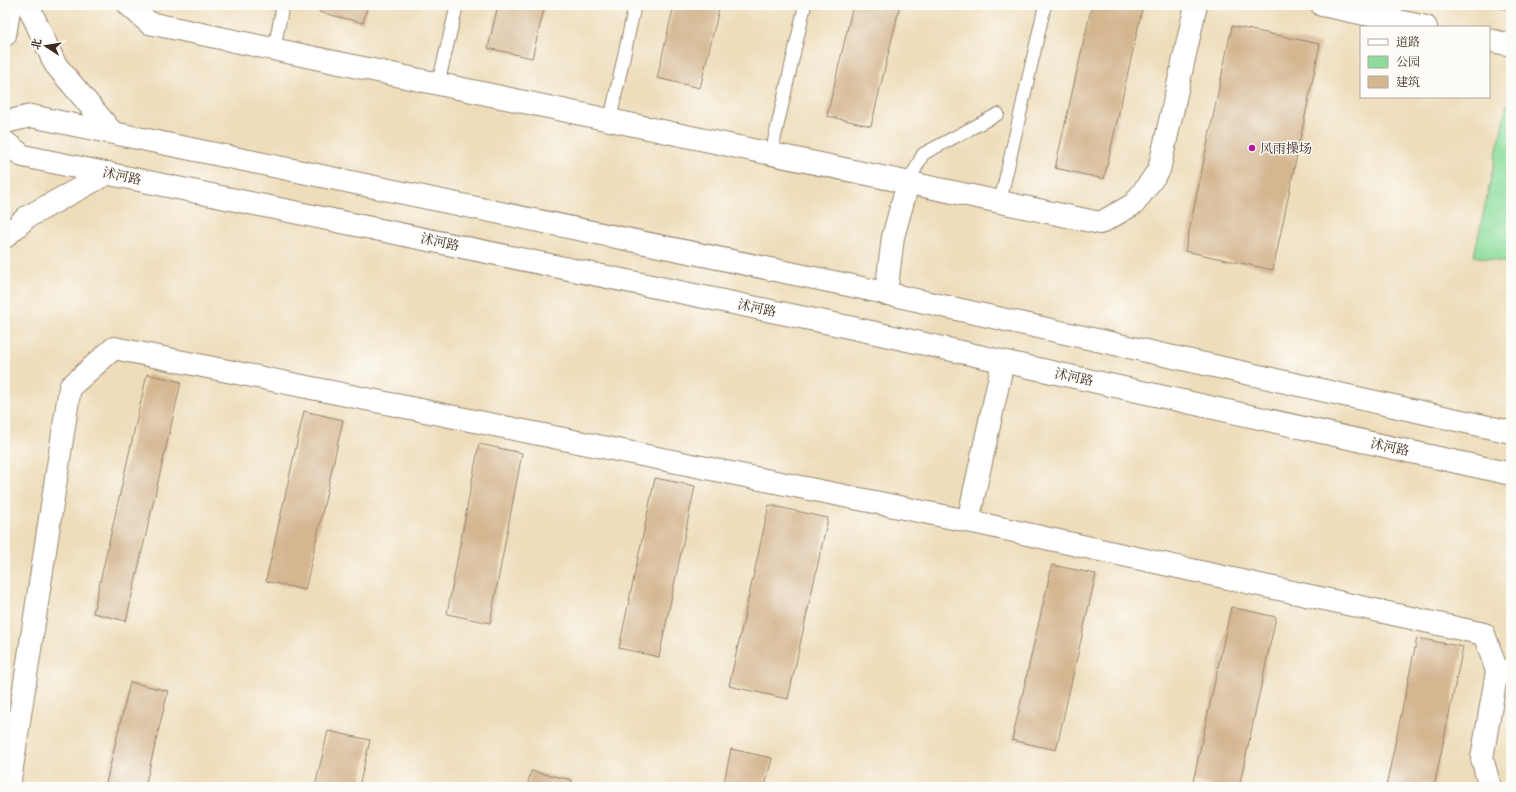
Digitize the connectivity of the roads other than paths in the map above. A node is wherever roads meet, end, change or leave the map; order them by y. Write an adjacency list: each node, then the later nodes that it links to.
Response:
1 (10, 5): 12 (street)
2 (28, 5): 20 (street)
3 (129, 5): 15 (street)
4 (283, 5): 15 (lane)
5 (457, 5): 16 (lane)
6 (635, 5): 18 (lane)
7 (805, 5): 22 (lane)
8 (1045, 5): 25 (lane)
9 (1196, 5): 25 (street)
10 (1322, 5): 11 (street)
11 (1421, 26)
12 (5, 34)
13 (1490, 40): 14 (street)
14 (1511, 45)
15 (274, 49): 16 (street)
16 (438, 84): 18 (street)
17 (998, 114): 24 (lane)
18 (610, 120): 22 (street)
19 (5, 122): 20 (street)
20 (113, 133): 27 (street)
21 (5, 142): 23 (street, 沭河路)
22 (771, 154): 24 (street)
23 (108, 173): 26 (street); 28 (street, 沭河路)
24 (908, 183): 25 (street); 27 (street)
25 (1000, 202)
26 (5, 237)
27 (886, 294): 29 (street)
28 (1003, 362): 30 (street, 沭河路); 31 (street)
29 (1511, 432)
30 (1511, 474)
31 (968, 521): 32 (street); 33 (street)
32 (9, 787)
33 (1490, 787)

